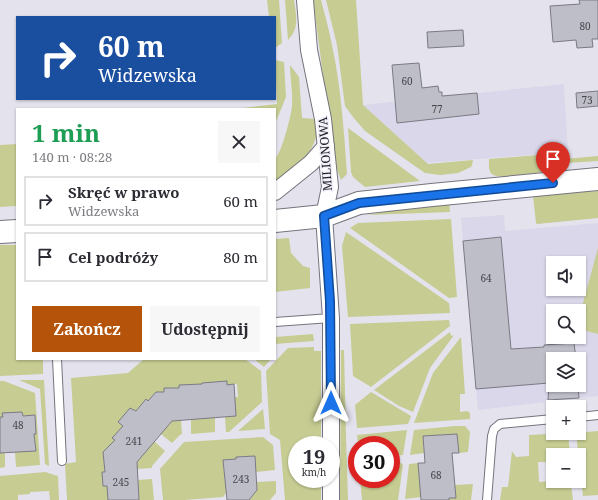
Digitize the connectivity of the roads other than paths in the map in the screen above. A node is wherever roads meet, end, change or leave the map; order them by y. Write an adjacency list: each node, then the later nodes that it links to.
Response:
1 (305, 0): 2 (street, MILIONOWA)
2 (326, 146): 4 (street); 5 (street, MILIONOWA)
3 (598, 179): 5 (street)
4 (276, 191)
5 (324, 216): 6 (street); 9 (street, MILIONOWA)
6 (276, 221)
7 (16, 231): 8 (street)
8 (0, 232)
9 (331, 318): 10 (lane); 16 (street, MILIONOWA)
10 (276, 322)
11 (57, 360): 15 (lane)
12 (598, 415): 13 (lane)
13 (586, 416)
14 (546, 420): 17 (lane)
15 (62, 461)
16 (331, 500)
17 (487, 500)

